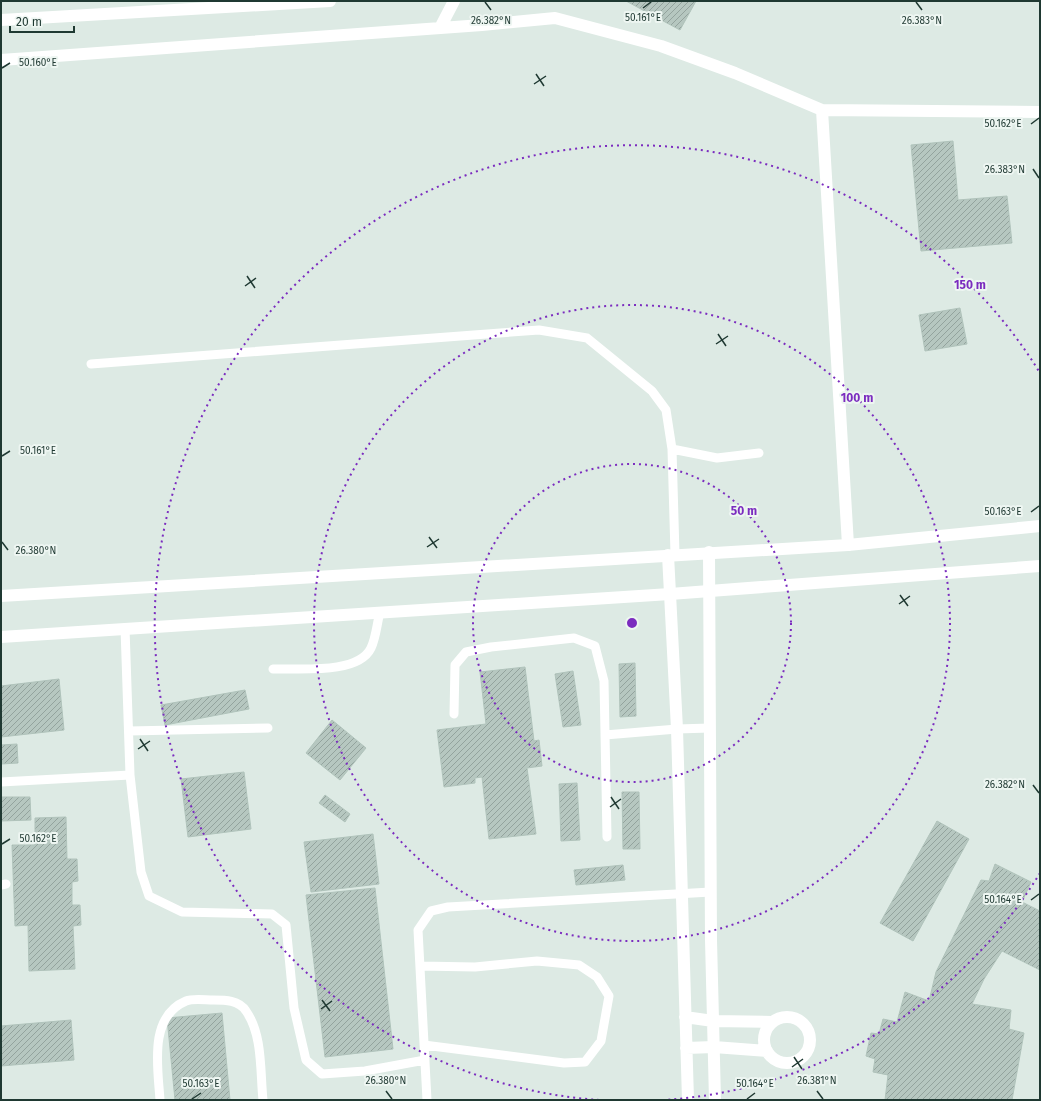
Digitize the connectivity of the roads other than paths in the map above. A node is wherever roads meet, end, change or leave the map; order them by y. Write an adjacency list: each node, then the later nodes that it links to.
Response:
1 (330, 1): 3 (street)
2 (454, 1): 4 (street)
3 (1, 20)
4 (440, 28): 5 (street); 6 (street)
5 (1, 60)
6 (822, 110): 7 (street); 12 (street)
7 (1040, 112)
8 (90, 364): 9 (lane)
9 (672, 449): 10 (lane); 14 (lane)
10 (759, 453)
11 (1040, 526): 12 (street)
12 (848, 544): 13 (street)
13 (709, 552): 14 (street); 16 (street)
14 (671, 555): 17 (street); 18 (street)
15 (1040, 566): 16 (street)
16 (710, 591): 17 (street); 25 (street)
17 (670, 594): 19 (street); 26 (street)
18 (1, 596)
19 (380, 612): 20 (street); 22 (lane)
20 (125, 628): 21 (street); 27 (lane)
21 (1, 637)
22 (272, 669)
23 (454, 714): 28 (lane)
24 (268, 728): 27 (lane)
25 (710, 728): 26 (lane); 32 (street)
26 (677, 729): 28 (lane); 33 (street)
27 (129, 731): 29 (lane)
28 (605, 735): 31 (lane)
29 (130, 775): 30 (lane); 42 (lane)
30 (1, 782)
31 (607, 837)
32 (711, 892): 33 (lane); 36 (street)
33 (681, 894): 34 (lane); 35 (street)
34 (420, 966): 38 (lane); 38 (lane)
35 (685, 1017): 36 (street); 40 (street)
36 (713, 1020): 37 (street); 39 (street)
37 (772, 1022): 41 (street); 41 (street)
38 (424, 1045): 42 (lane)
39 (714, 1047): 40 (street); 41 (street); 47 (street)
40 (686, 1048): 46 (street)
41 (767, 1051)
42 (425, 1060): 45 (lane)
43 (160, 1100): 44 (lane)
44 (263, 1100)
45 (427, 1100)
46 (688, 1100)
47 (716, 1100)

